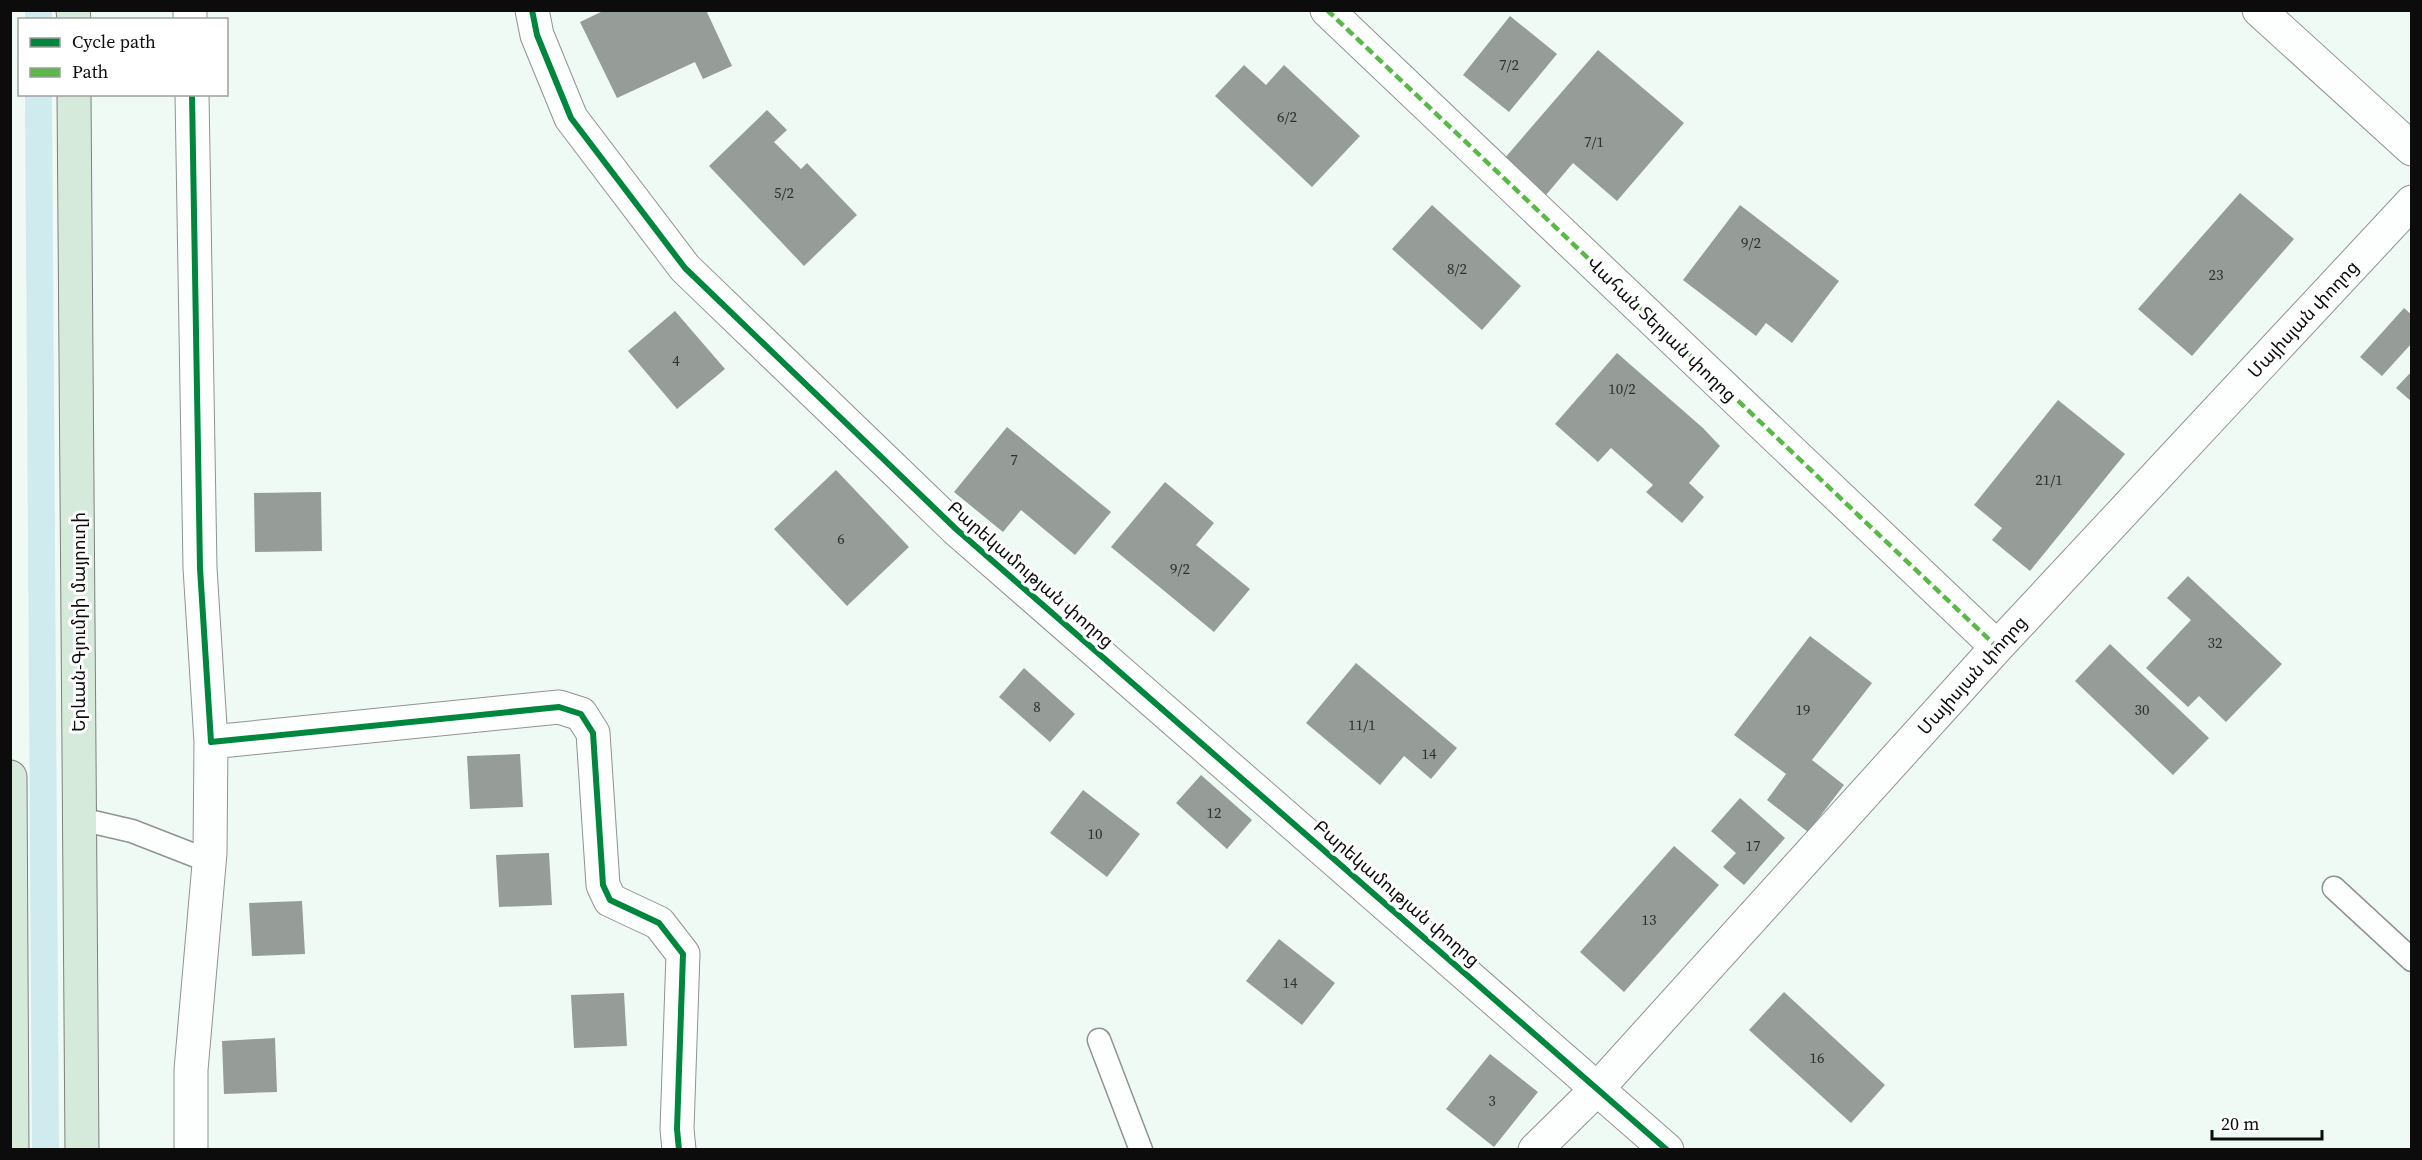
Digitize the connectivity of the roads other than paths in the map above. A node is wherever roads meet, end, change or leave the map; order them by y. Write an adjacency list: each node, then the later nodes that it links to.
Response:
1 (532, 10): 16 (street, Բարեկամության փողոց)
2 (1326, 10): 8 (street, Վահան Տերյան փողոց)
3 (2259, 10): 6 (street)
4 (74, 96): 11 (highway, Երևան-Գյումրի մայրուղի)
5 (192, 96): 9 (street)
6 (2412, 149)
7 (2412, 202): 8 (street, Մայիսյան փողոց)
8 (1997, 647): 16 (street, Մայիսյան փողոց)
9 (211, 742): 12 (street); 20 (street)
10 (10, 777): 17 (highway)
11 (80, 819): 12 (lane); 18 (highway, Երևան-Գյումրի մայրուղի)
12 (208, 861): 19 (street)
13 (2334, 888): 14 (lane)
14 (2412, 960)
15 (1099, 1040): 21 (lane)
16 (1598, 1088): 22 (street, Մայիսյան փողոց); 23 (street, Բարեկամության փողոց)
17 (12, 1149)
18 (82, 1149)
19 (191, 1149)
20 (679, 1149)
21 (1141, 1149)
22 (1535, 1149)
23 (1666, 1149)

